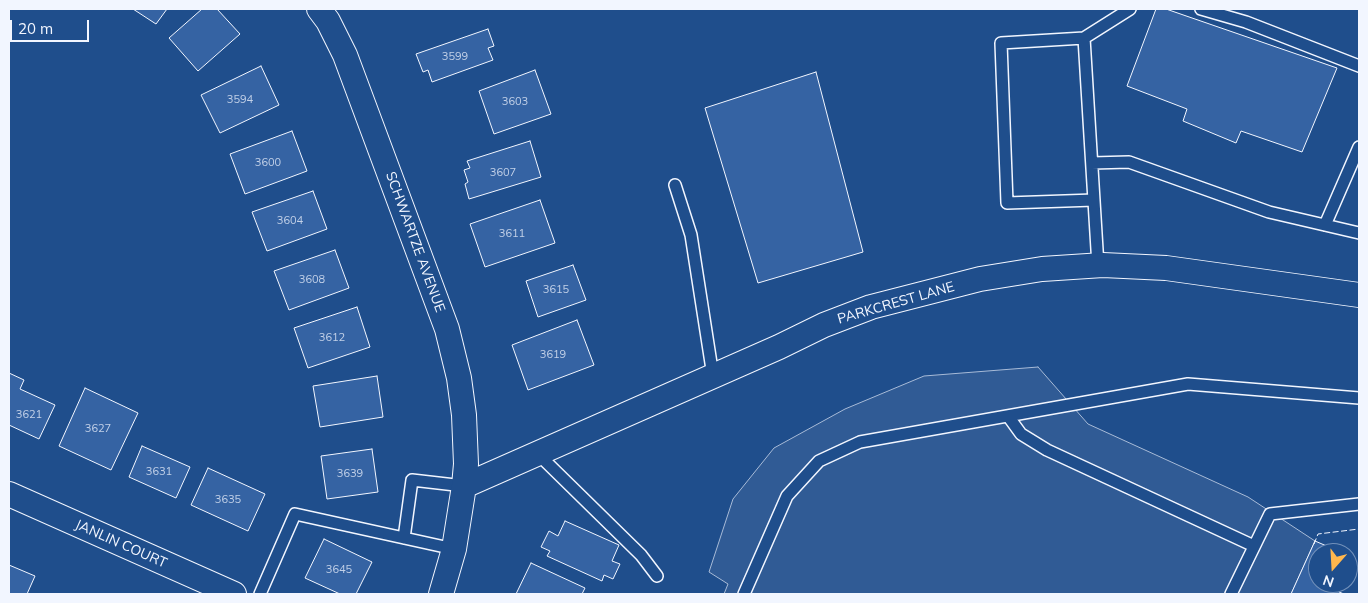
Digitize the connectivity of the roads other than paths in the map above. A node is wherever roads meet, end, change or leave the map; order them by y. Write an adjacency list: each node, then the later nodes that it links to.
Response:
1 (320, 9): 18 (street, SCHWARTZE AVENUE)
2 (1130, 9): 4 (lane)
3 (1201, 9): 5 (lane)
4 (1084, 38): 7 (lane); 9 (lane)
5 (1359, 66)
6 (1359, 147): 10 (lane)
7 (1092, 162): 9 (lane); 10 (lane)
8 (674, 185): 14 (lane)
9 (1094, 200): 12 (lane)
10 (1325, 225): 11 (lane)
11 (1359, 233)
12 (1098, 266): 13 (street, PARKCREST LANE); 14 (street, PARKCREST LANE)
13 (1359, 295)
14 (713, 376): 17 (street, PARKCREST LANE)
15 (1359, 398): 16 (lane)
16 (1008, 416): 22 (lane); 28 (lane)
17 (538, 454): 18 (street, PARKCREST LANE); 24 (lane)
18 (464, 486): 21 (lane); 23 (street, SCHWARTZE AVENUE)
19 (9, 494): 25 (street, JANLIN COURT)
20 (1359, 504): 22 (lane)
21 (404, 538): 23 (lane); 26 (lane)
22 (1254, 546): 29 (lane)
23 (454, 550): 27 (street, SCHWARTZE AVENUE)
24 (657, 576)
25 (234, 594)
26 (260, 594)
27 (441, 594)
28 (744, 594)
29 (1231, 594)

